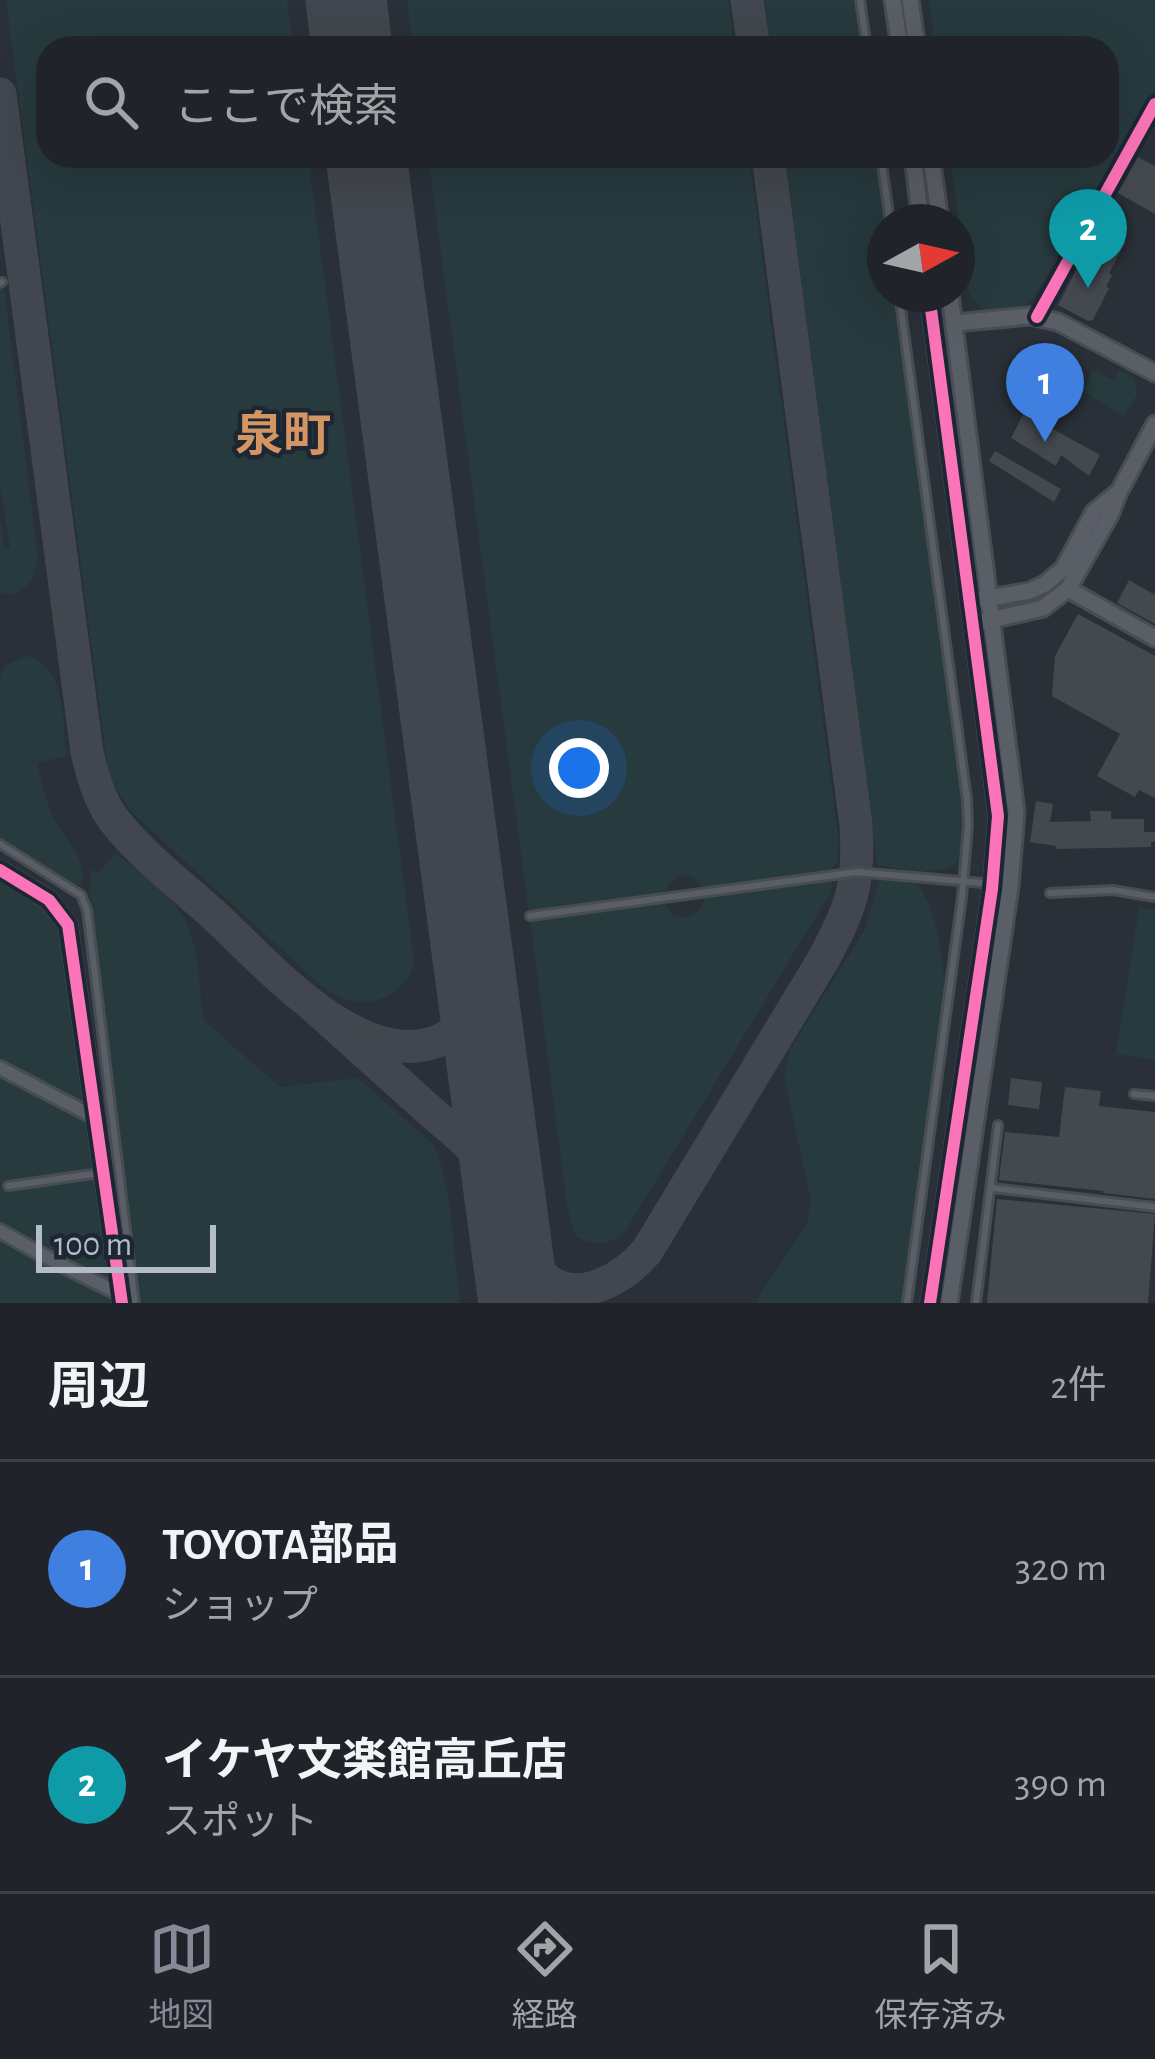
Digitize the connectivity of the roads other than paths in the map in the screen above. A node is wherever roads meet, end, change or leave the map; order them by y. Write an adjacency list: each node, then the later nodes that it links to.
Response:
1 (860, 0): 4 (lane)
2 (893, 0): 5 (street)
3 (910, 0): 6 (street)
4 (864, 36)
5 (898, 36)
6 (915, 36)
7 (1155, 104): 17 (street)
8 (883, 168): 11 (lane)
9 (914, 168): 12 (street)
10 (933, 168): 13 (street)
11 (888, 204)
12 (919, 204)
13 (938, 204)
14 (901, 312): 28 (lane)
15 (932, 312): 23 (street)
16 (952, 312): 18 (street)
17 (1037, 317): 18 (street); 19 (street)
18 (954, 323): 23 (street)
19 (1155, 373)
20 (1155, 424): 21 (street)
21 (1119, 492): 22 (street); 23 (street)
22 (1068, 589): 24 (street); 25 (street)
23 (979, 600): 24 (street)
24 (982, 622): 45 (street); 46 (street)
25 (1155, 638)
26 (0, 844): 43 (lane)
27 (0, 870): 36 (street)
28 (964, 879): 29 (lane); 32 (lane); 44 (lane)
29 (983, 883)
30 (1051, 893): 31 (lane)
31 (1155, 897)
32 (530, 916)
33 (0, 1067): 36 (street)
34 (1134, 1094): 35 (lane)
35 (1155, 1096)
36 (96, 1118): 38 (street)
37 (998, 1125): 40 (lane)
38 (104, 1173): 39 (lane); 43 (street)
39 (8, 1186)
40 (990, 1188): 41 (lane); 47 (lane)
41 (1155, 1207)
42 (0, 1231): 43 (street)
43 (126, 1300)
44 (907, 1303)
45 (930, 1303)
46 (949, 1303)
47 (976, 1303)

